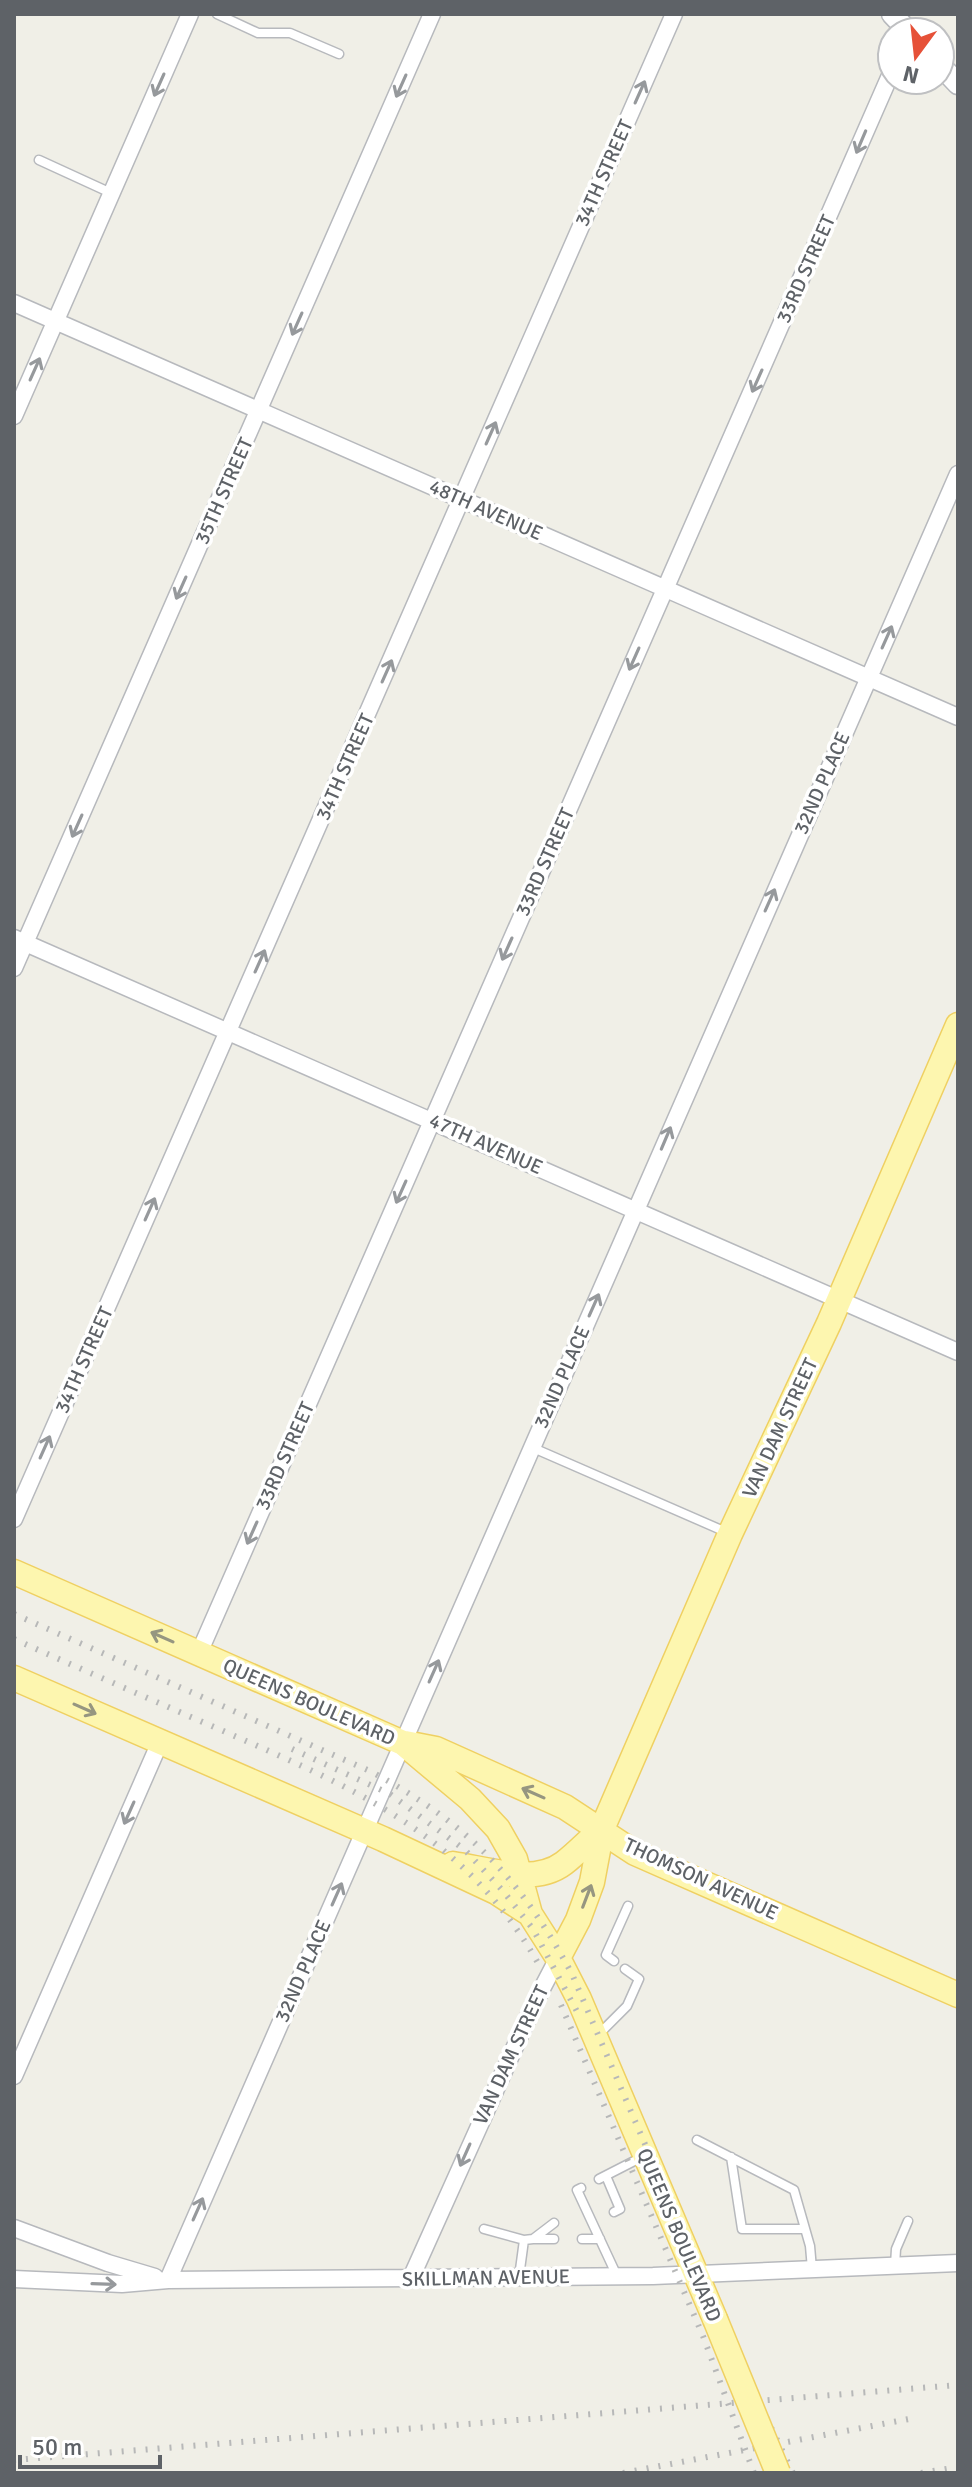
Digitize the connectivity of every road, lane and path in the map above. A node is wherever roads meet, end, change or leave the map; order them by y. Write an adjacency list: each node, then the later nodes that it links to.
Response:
1 (190, 14): 8 (street, one-way to 8)
2 (217, 14): 5 (lane)
3 (432, 14): 11 (street, 35TH STREET, one-way to 11)
4 (674, 14): 14 (street, 34TH STREET, one-way to 4)
5 (339, 54)
6 (881, 96): 15 (street, 33RD STREET, one-way to 15)
7 (39, 160): 8 (lane)
8 (112, 193): 10 (street)
9 (14, 303): 10 (street, 48TH AVENUE)
10 (56, 321): 11 (street, 48TH AVENUE); 12 (street, one-way to 10)
11 (259, 410): 14 (street, 48TH AVENUE); 18 (street, 35TH STREET, one-way to 18)
12 (14, 416)
13 (958, 474): 16 (street, 32ND PLACE, one-way to 13)
14 (462, 499): 15 (street, 48TH AVENUE); 21 (street, 34TH STREET, one-way to 14)
15 (665, 588): 16 (street, 48TH AVENUE); 22 (street, 33RD STREET, one-way to 22)
16 (869, 678): 17 (street, 48TH AVENUE); 23 (street, 32ND PLACE, one-way to 16)
17 (958, 717)
18 (20, 940): 19 (street, 35TH STREET); 21 (street, 47TH AVENUE)
19 (14, 968)
20 (958, 1025): 24 (main road, VAN DAM STREET)
21 (229, 1032): 22 (street, 47TH AVENUE); 27 (street, 34TH STREET, one-way to 21)
22 (432, 1120): 23 (street, 47TH AVENUE); 30 (street, 33RD STREET, one-way to 30)
23 (635, 1210): 24 (street, 47TH AVENUE); 26 (street, 32ND PLACE, one-way to 23)
24 (839, 1299): 25 (street, 47TH AVENUE); 28 (main road, VAN DAM STREET)
25 (958, 1352)
26 (531, 1447): 28 (lane); 33 (street, 32ND PLACE, one-way to 26)
27 (14, 1519)
28 (730, 1534): 34 (main road, VAN DAM STREET)
29 (14, 1572): 30 (main road, QUEENS BOULEVARD, one-way to 29)
30 (199, 1653): 33 (main road, QUEENS BOULEVARD)
31 (14, 1678): 32 (main road, QUEENS BOULEVARD, one-way to 32)
32 (160, 1742): 35 (main road, QUEENS BOULEVARD); 45 (street, one-way to 45)
33 (403, 1743): 34 (main road, THOMSON AVENUE, one-way to 33); 35 (street, 32ND PLACE); 37 (main road, QUEENS BOULEVARD)
34 (602, 1829): 37 (main road, VAN DAM STREET); 40 (main road, VAN DAM STREET, one-way to 34); 43 (main road, THOMSON AVENUE)
35 (364, 1832): 36 (main road, QUEENS BOULEVARD); 70 (street, 32ND PLACE, one-way to 35)
36 (428, 1861): 37 (main road); 39 (main road, QUEENS BOULEVARD)
37 (521, 1876): 39 (main road, QUEENS BOULEVARD)
38 (628, 1906): 41 (lane)
39 (530, 1914): 40 (main road, QUEENS BOULEVARD)
40 (558, 1958): 44 (main road, QUEENS BOULEVARD); 68 (street, VAN DAM STREET, one-way to 68)
41 (614, 1961)
42 (625, 1969): 44 (lane)
43 (958, 1995)
44 (595, 2038): 47 (main road, QUEENS BOULEVARD)
45 (14, 2076)
46 (697, 2140): 48 (lane)
47 (645, 2156): 50 (lane); 65 (main road, QUEENS BOULEVARD)
48 (731, 2157): 57 (lane); 57 (lane)
49 (581, 2188): 51 (lane)
50 (614, 2212)
51 (593, 2221): 53 (lane); 60 (lane)
52 (908, 2221): 63 (lane)
53 (581, 2222)
54 (554, 2223): 61 (lane)
55 (14, 2228): 70 (street)
56 (484, 2229): 61 (lane)
57 (805, 2229): 64 (lane)
58 (554, 2239): 61 (lane)
59 (582, 2239): 60 (lane)
60 (600, 2239): 66 (lane)
61 (529, 2240): 67 (lane)
62 (958, 2263): 63 (street, SKILLMAN AVENUE)
63 (895, 2265): 64 (street, SKILLMAN AVENUE)
64 (812, 2269): 65 (street, SKILLMAN AVENUE)
65 (696, 2274): 66 (street, SKILLMAN AVENUE); 71 (main road, QUEENS BOULEVARD, bridge)
66 (617, 2276): 67 (street, SKILLMAN AVENUE)
67 (519, 2277): 68 (street, SKILLMAN AVENUE)
68 (411, 2278): 70 (street, SKILLMAN AVENUE)
69 (14, 2279): 70 (street, SKILLMAN AVENUE, one-way to 70)
70 (168, 2280)
71 (778, 2473)

